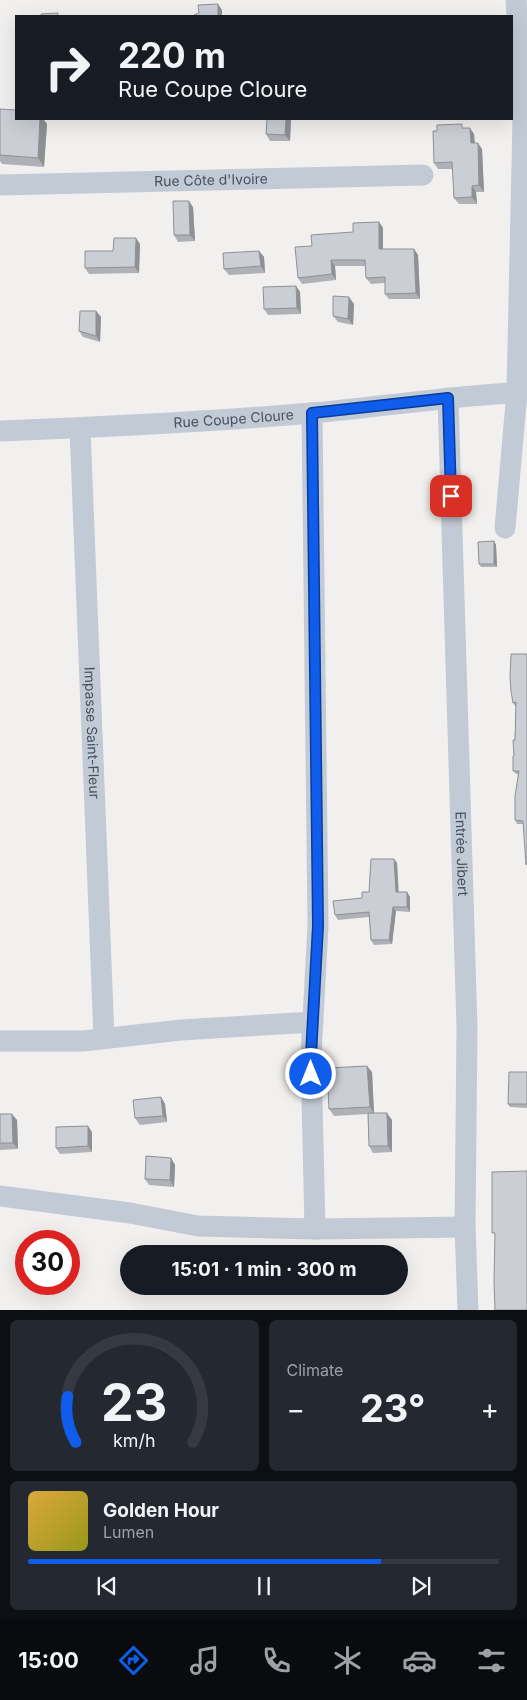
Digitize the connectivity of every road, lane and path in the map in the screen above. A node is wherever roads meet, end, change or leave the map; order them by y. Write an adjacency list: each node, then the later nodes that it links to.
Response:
1 (516, 0): 2 (street)
2 (525, 119): 5 (street)
3 (423, 175): 4 (street, Rue Côte d'Ivoire)
4 (0, 185)
5 (522, 392): 6 (street, Rue Coupe Cloure); 10 (street)
6 (448, 398): 7 (street, Rue Coupe Cloure); 15 (street, Entrée Jibert)
7 (312, 413): 8 (street, Rue Coupe Cloure); 11 (street)
8 (80, 428): 9 (street, Rue Coupe Cloure); 12 (street, Impasse Saint-Fleur)
9 (0, 431)
10 (504, 528)
11 (313, 1022): 12 (street); 16 (street)
12 (104, 1038): 13 (street)
13 (0, 1041)
14 (0, 1196): 16 (street)
15 (465, 1227): 16 (street); 17 (street, Entrée Jibert)
16 (315, 1229)
17 (468, 1310)

